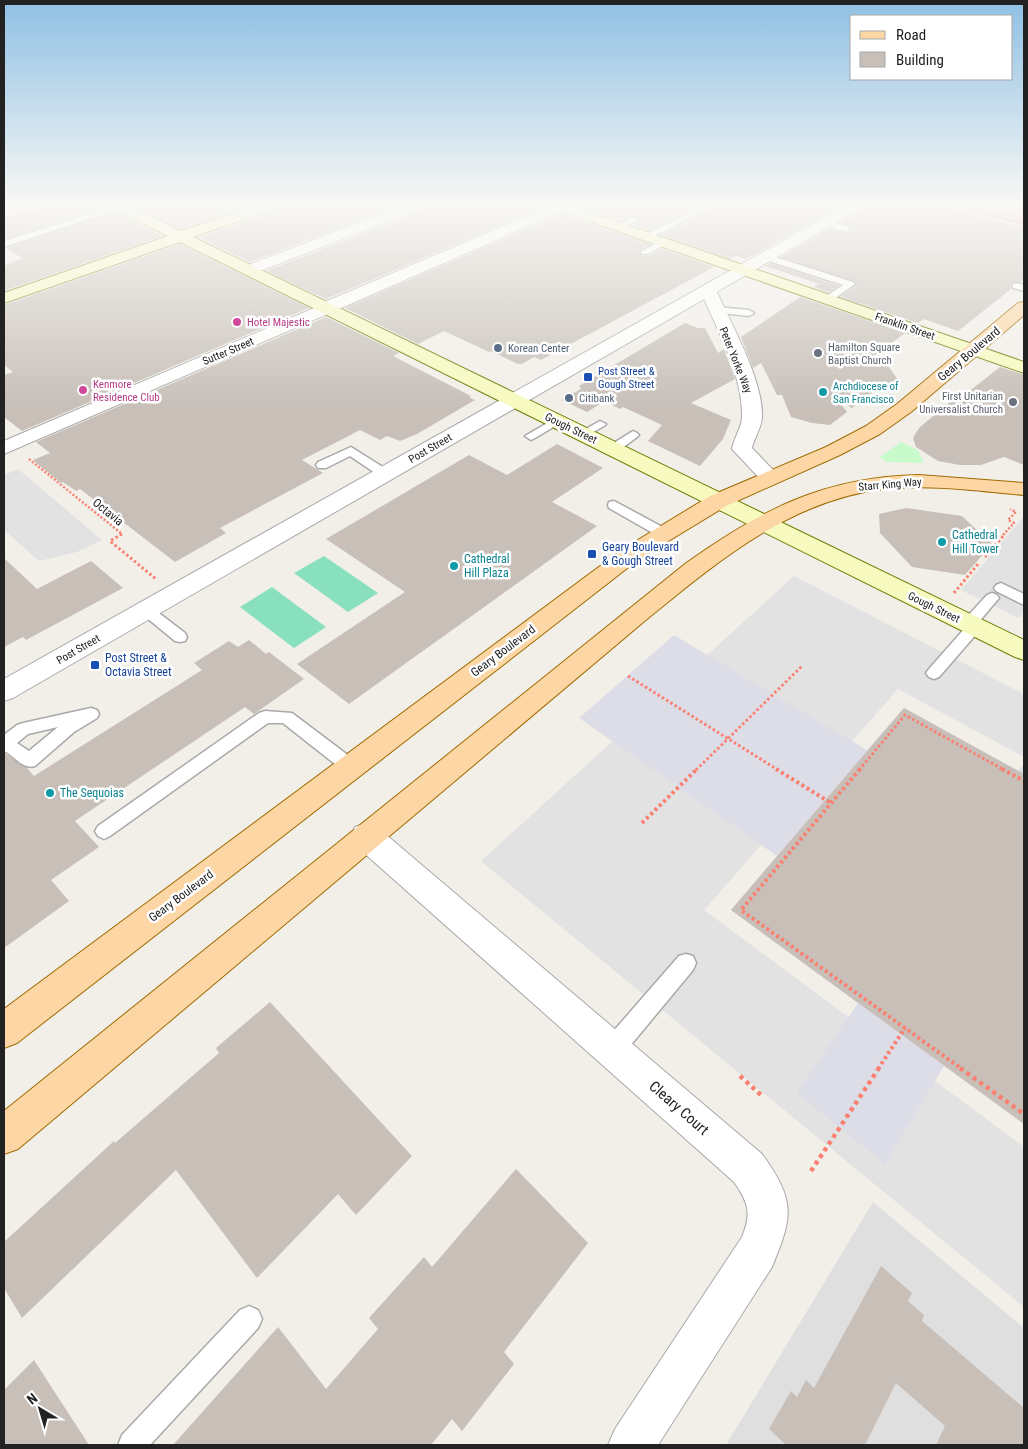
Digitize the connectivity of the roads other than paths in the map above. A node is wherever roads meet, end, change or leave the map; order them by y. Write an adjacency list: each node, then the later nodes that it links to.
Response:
1 (75, 274): 8 (main road)
2 (256, 274): 10 (main road, Gough Street)
3 (405, 274): 10 (street, Sutter Street)
4 (737, 274): 7 (street, Post Street)
5 (754, 274): 9 (main road, Franklin Street)
6 (819, 274): 9 (lane)
7 (708, 290): 12 (street, Peter Yorke Way); 16 (street, Post Street)
8 (4, 298)
9 (828, 299): 14 (main road, Franklin Street)
10 (326, 308): 16 (main road, Gough Street); 22 (street, Sutter Street)
11 (1024, 308): 14 (main road, Geary Boulevard)
12 (716, 310): 13 (lane); 26 (street, Peter Yorke Way)
13 (749, 313)
14 (973, 350): 15 (main road, Franklin Street); 26 (main road, Geary Boulevard)
15 (1024, 368)
16 (514, 400): 17 (main road, Gough Street); 25 (street, Post Street)
17 (556, 421): 19 (main road, Gough Street); 20 (lane)
18 (600, 424): 19 (lane)
19 (583, 434): 23 (main road, Gough Street)
20 (531, 436)
21 (633, 436): 23 (lane)
22 (4, 448)
23 (614, 449): 28 (main road, Gough Street)
24 (322, 465): 25 (lane)
25 (385, 474): 35 (street, Post Street)
26 (770, 478): 28 (main road, Geary Boulevard)
27 (1024, 489): 30 (main road, Starr King Way)
28 (718, 501): 30 (main road, Gough Street); 31 (main road, Geary Boulevard)
29 (614, 505): 31 (lane)
30 (762, 523): 36 (main road, Gough Street); 43 (main road)
31 (663, 533): 41 (main road, Geary Boulevard)
32 (1000, 589): 33 (lane); 34 (lane); 36 (lane)
33 (1024, 591)
34 (1024, 600)
35 (146, 610): 37 (lane); 40 (street, Post Street)
36 (972, 626): 38 (main road, Gough Street); 39 (lane)
37 (180, 637)
38 (1024, 651)
39 (934, 674)
40 (4, 691)
41 (351, 766): 42 (lane); 45 (main road, Geary Boulevard)
42 (104, 831)
43 (366, 836): 46 (street, Cleary Court); 47 (main road)
44 (686, 963): 46 (lane)
45 (4, 1031)
46 (612, 1050): 50 (street, Cleary Court)
47 (4, 1135)
48 (249, 1320): 49 (lane)
49 (132, 1445)
50 (631, 1445)

